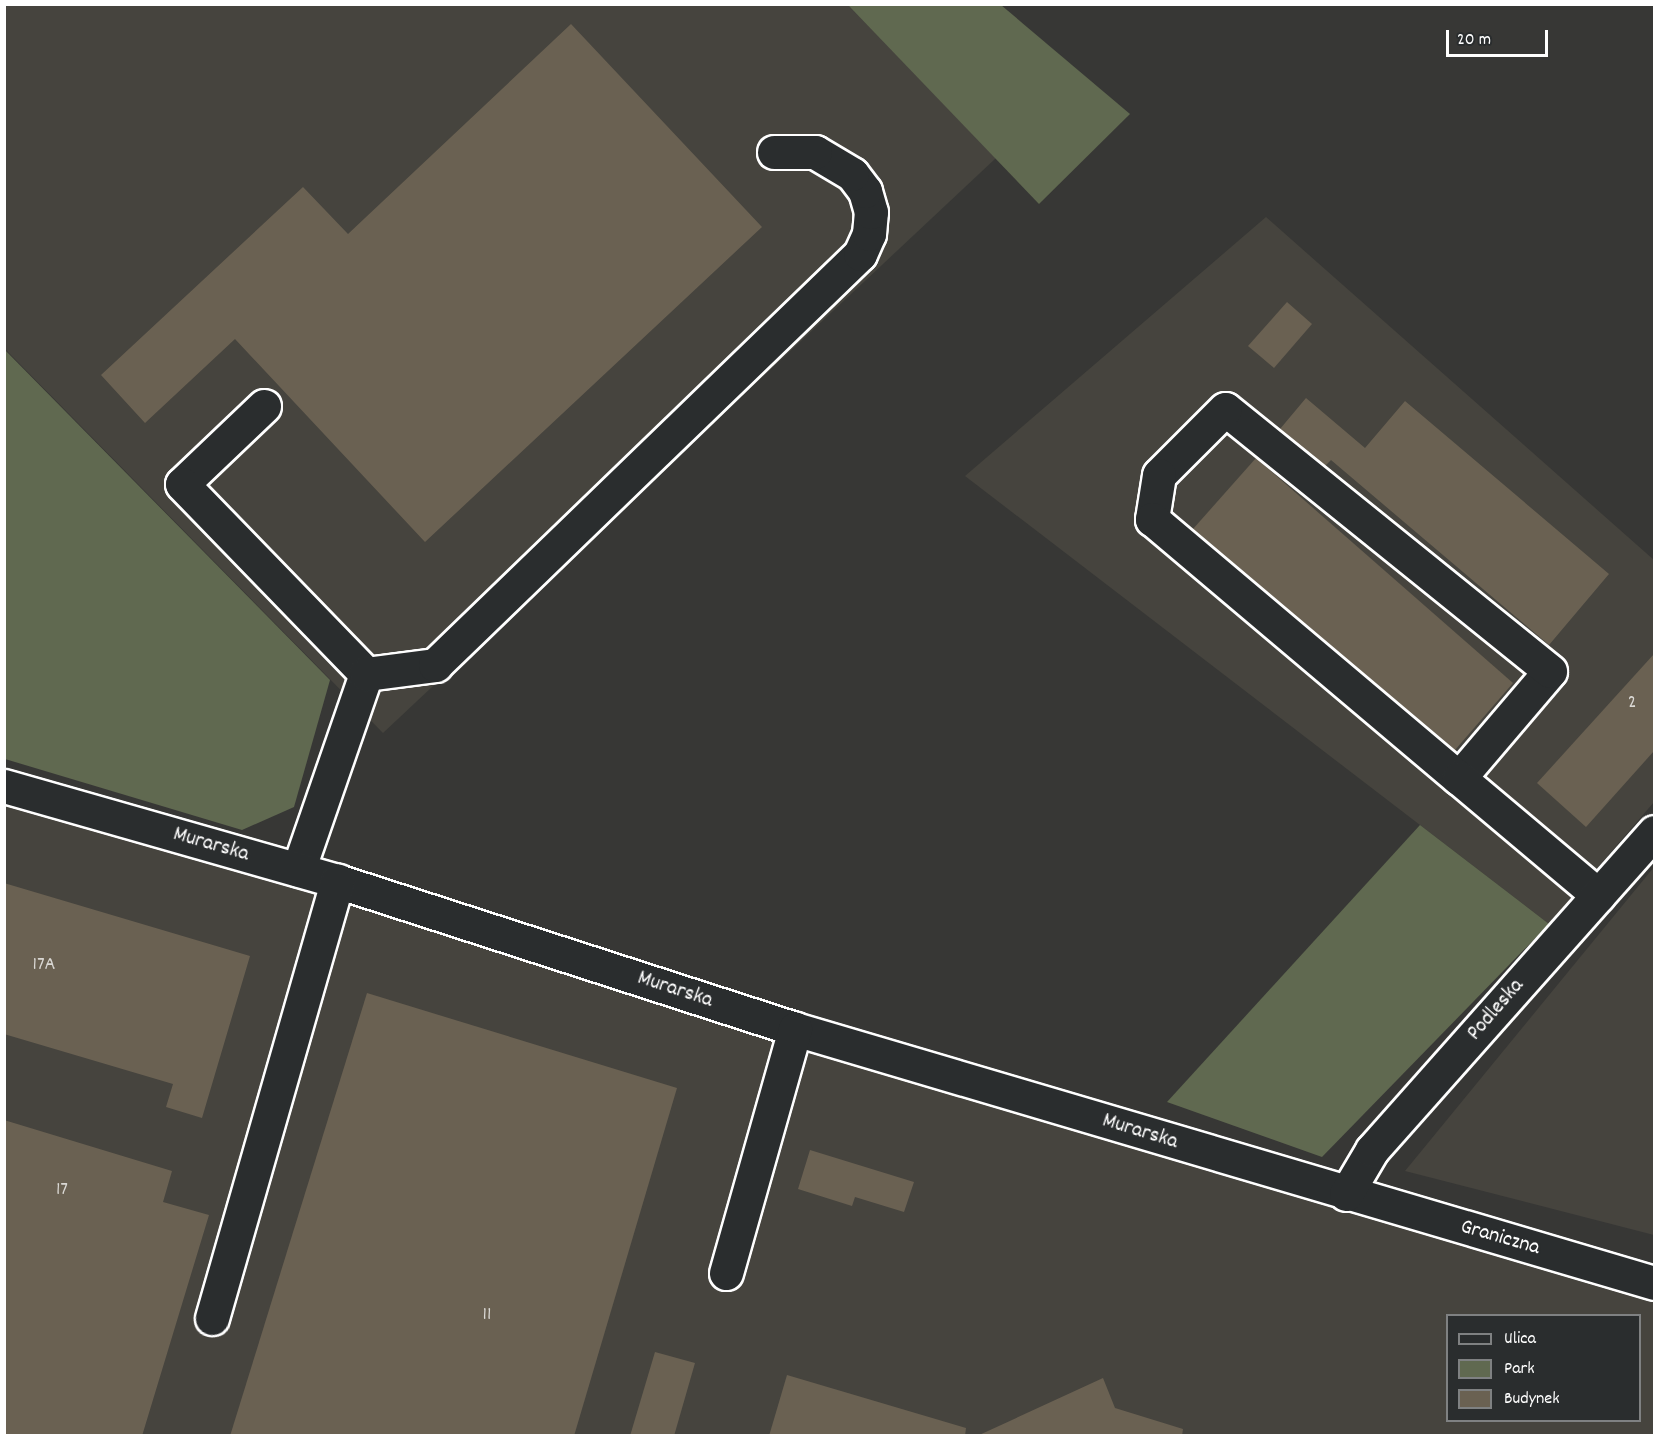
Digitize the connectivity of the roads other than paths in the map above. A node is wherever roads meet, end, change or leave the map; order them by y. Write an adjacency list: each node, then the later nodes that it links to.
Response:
1 (774, 152): 3 (street)
2 (264, 406): 3 (street)
3 (366, 674): 7 (street)
4 (1460, 778): 4 (street); 9 (street)
5 (4, 786): 7 (street, Murarska)
6 (1654, 832): 9 (street, Podleska)
7 (298, 870): 8 (street, Murarska)
8 (337, 881): 10 (street, Murarska); 14 (street)
9 (1598, 894): 11 (street, Podleska)
10 (795, 1029): 11 (street, Murarska); 12 (street)
11 (1346, 1194): 13 (street, Graniczna)
12 (726, 1273)
13 (1654, 1283)
14 (212, 1318)

